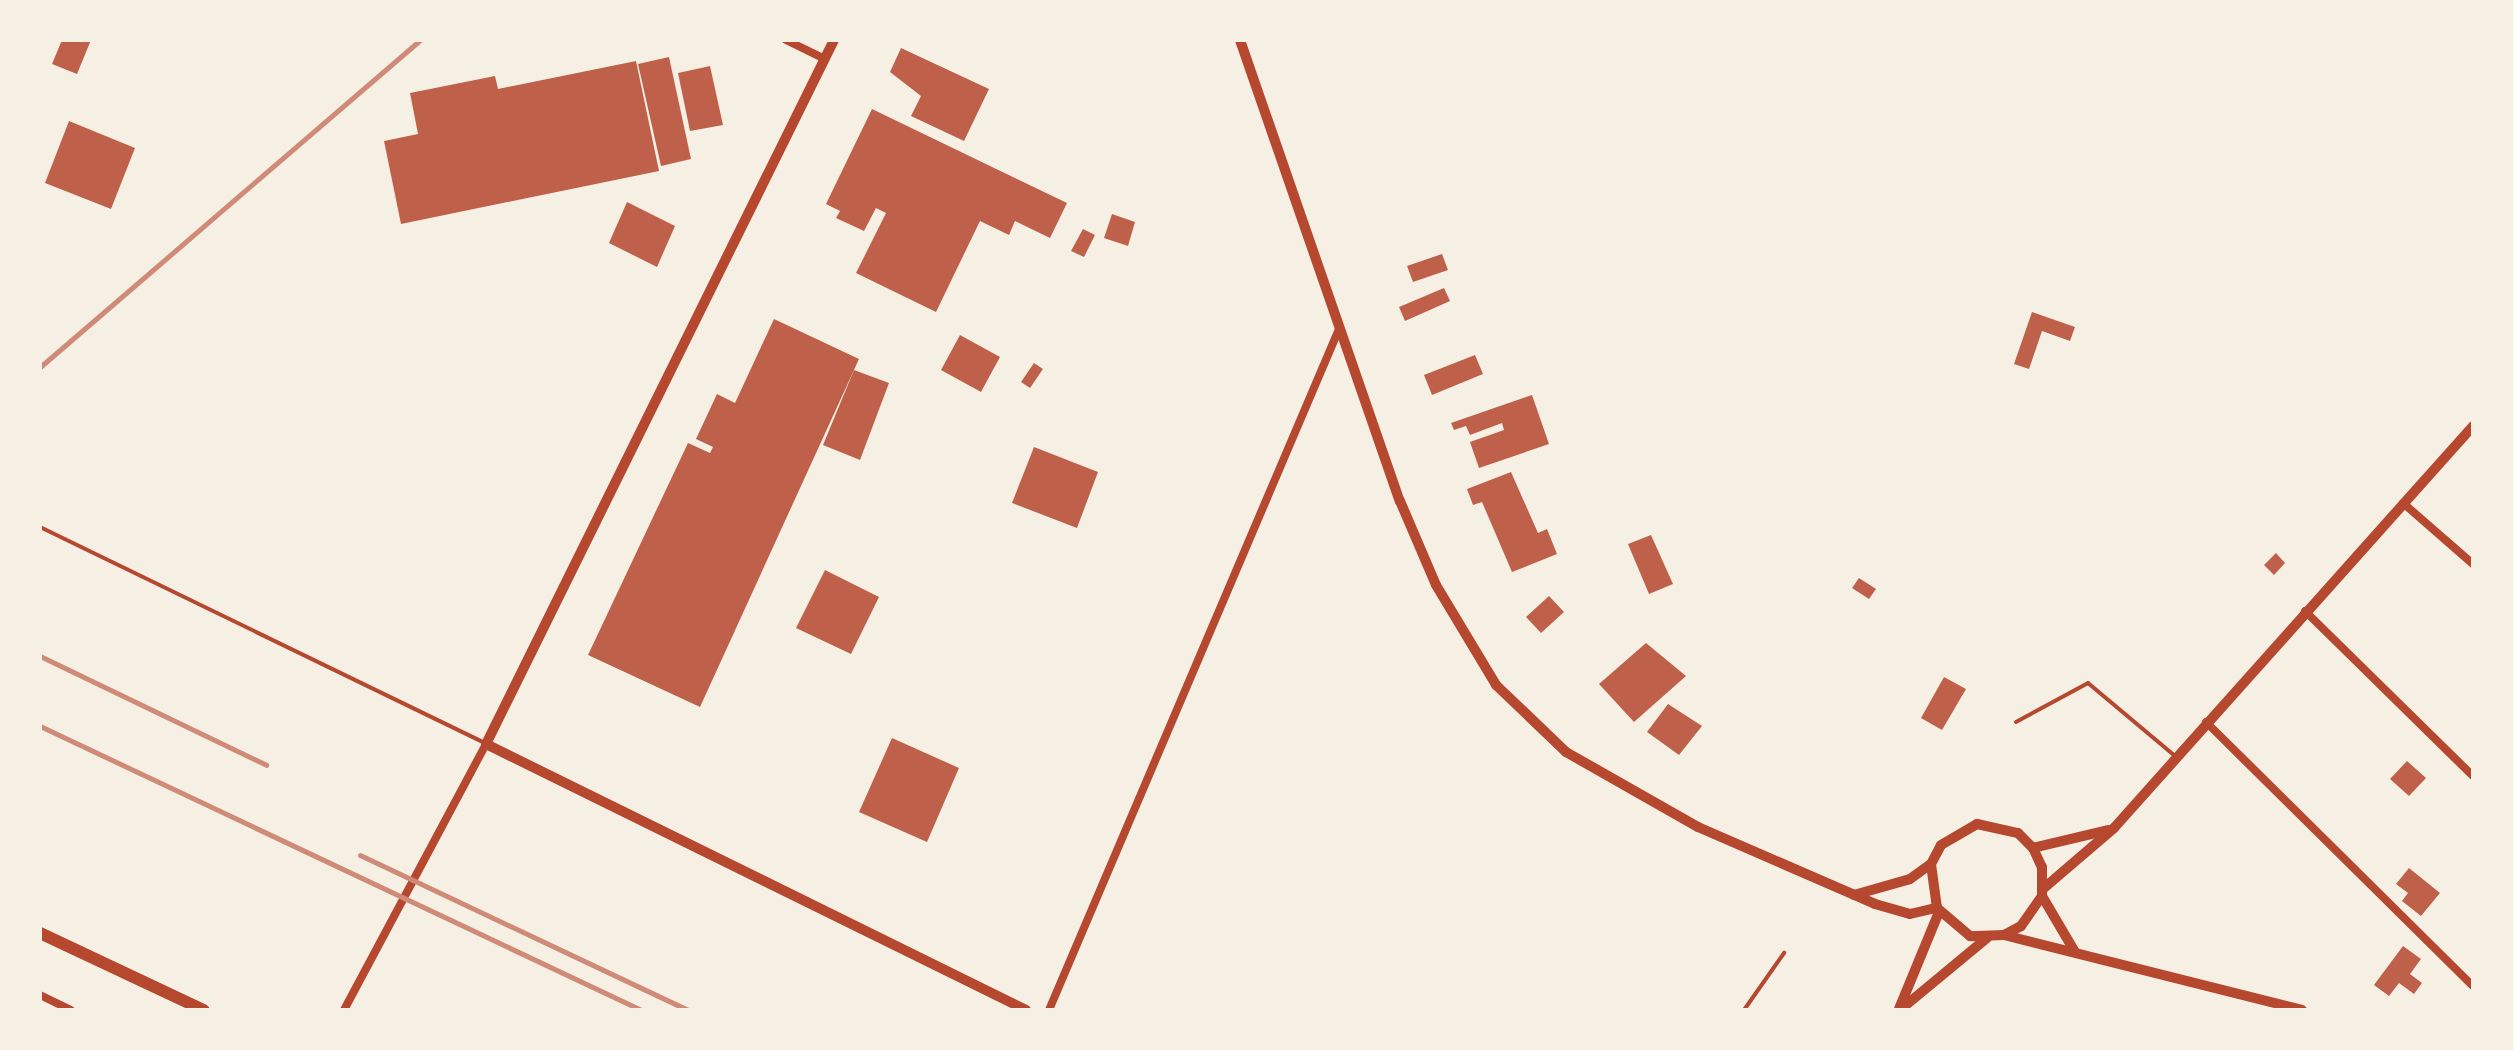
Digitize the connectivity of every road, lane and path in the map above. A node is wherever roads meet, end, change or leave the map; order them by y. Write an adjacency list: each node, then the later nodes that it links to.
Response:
1 (786, 40): 4 (street)
2 (834, 40): 4 (street)
3 (1240, 40): 5 (street)
4 (825, 59): 13 (street)
5 (1340, 327): 20 (street); 33 (street)
6 (2473, 426): 7 (street)
7 (2403, 503): 9 (street); 10 (street)
8 (40, 528): 13 (lane)
9 (2472, 560)
10 (2305, 611): 11 (street); 15 (street)
11 (2205, 721): 14 (street); 27 (street)
12 (2016, 722): 14 (lane)
13 (486, 744): 31 (street); 32 (street)
14 (2175, 756): 16 (street)
15 (2473, 776)
16 (2114, 828): 17 (street); 19 (street)
17 (2034, 848): 18 (street); 19 (street)
18 (1932, 864): 20 (street); 21 (street)
19 (2043, 892): 23 (street); 26 (street)
20 (1853, 895): 21 (street)
21 (1938, 910): 24 (street); 35 (street)
22 (40, 932): 30 (highway)
23 (2004, 935): 24 (street); 26 (street)
24 (1987, 938): 35 (street)
25 (1784, 952): 34 (lane)
26 (2075, 952): 36 (street)
27 (2473, 986)
28 (40, 995): 29 (street)
29 (71, 1010)
30 (204, 1010)
31 (344, 1010)
32 (1026, 1010)
33 (1049, 1010)
34 (1744, 1010)
35 (1899, 1010)
36 (2302, 1010)

